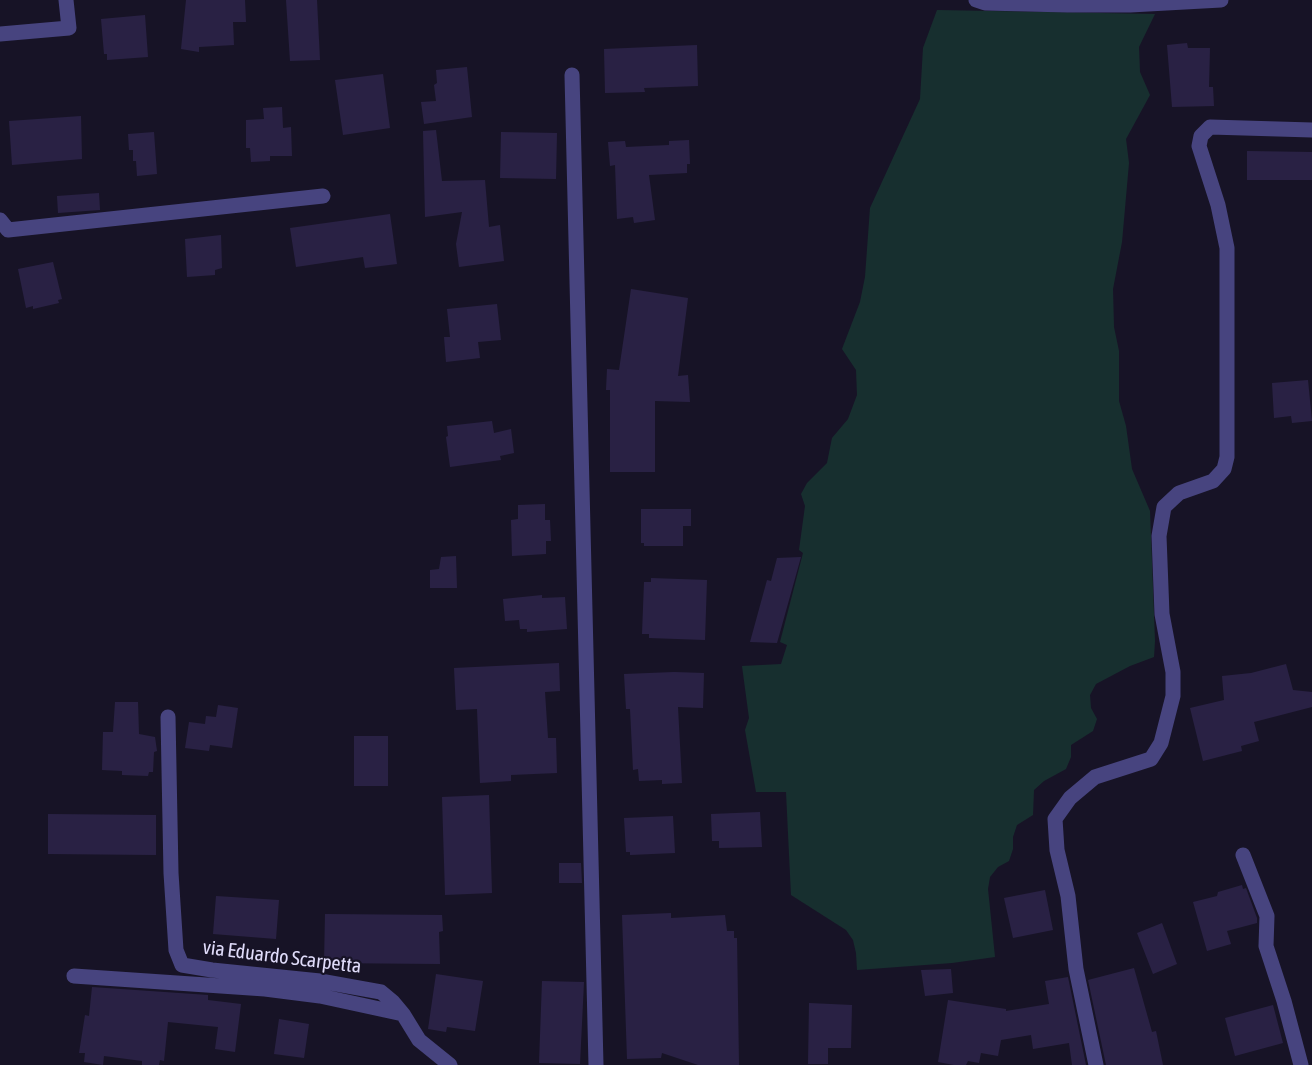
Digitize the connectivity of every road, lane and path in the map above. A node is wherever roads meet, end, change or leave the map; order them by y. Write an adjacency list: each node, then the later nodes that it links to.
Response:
1 (66, 0): 4 (street)
2 (976, 0): 3 (street)
3 (1221, 0)
4 (0, 34)
5 (572, 75): 14 (street)
6 (1312, 130): 15 (street)
7 (323, 196): 8 (street)
8 (0, 220)
9 (168, 717): 12 (street, via Eduardo Scarpetta)
10 (1243, 855): 16 (street)
11 (75, 976): 12 (street)
12 (403, 1014): 13 (street, via Eduardo Scarpetta)
13 (450, 1065)
14 (596, 1065)
15 (1096, 1065)
16 (1301, 1065)

